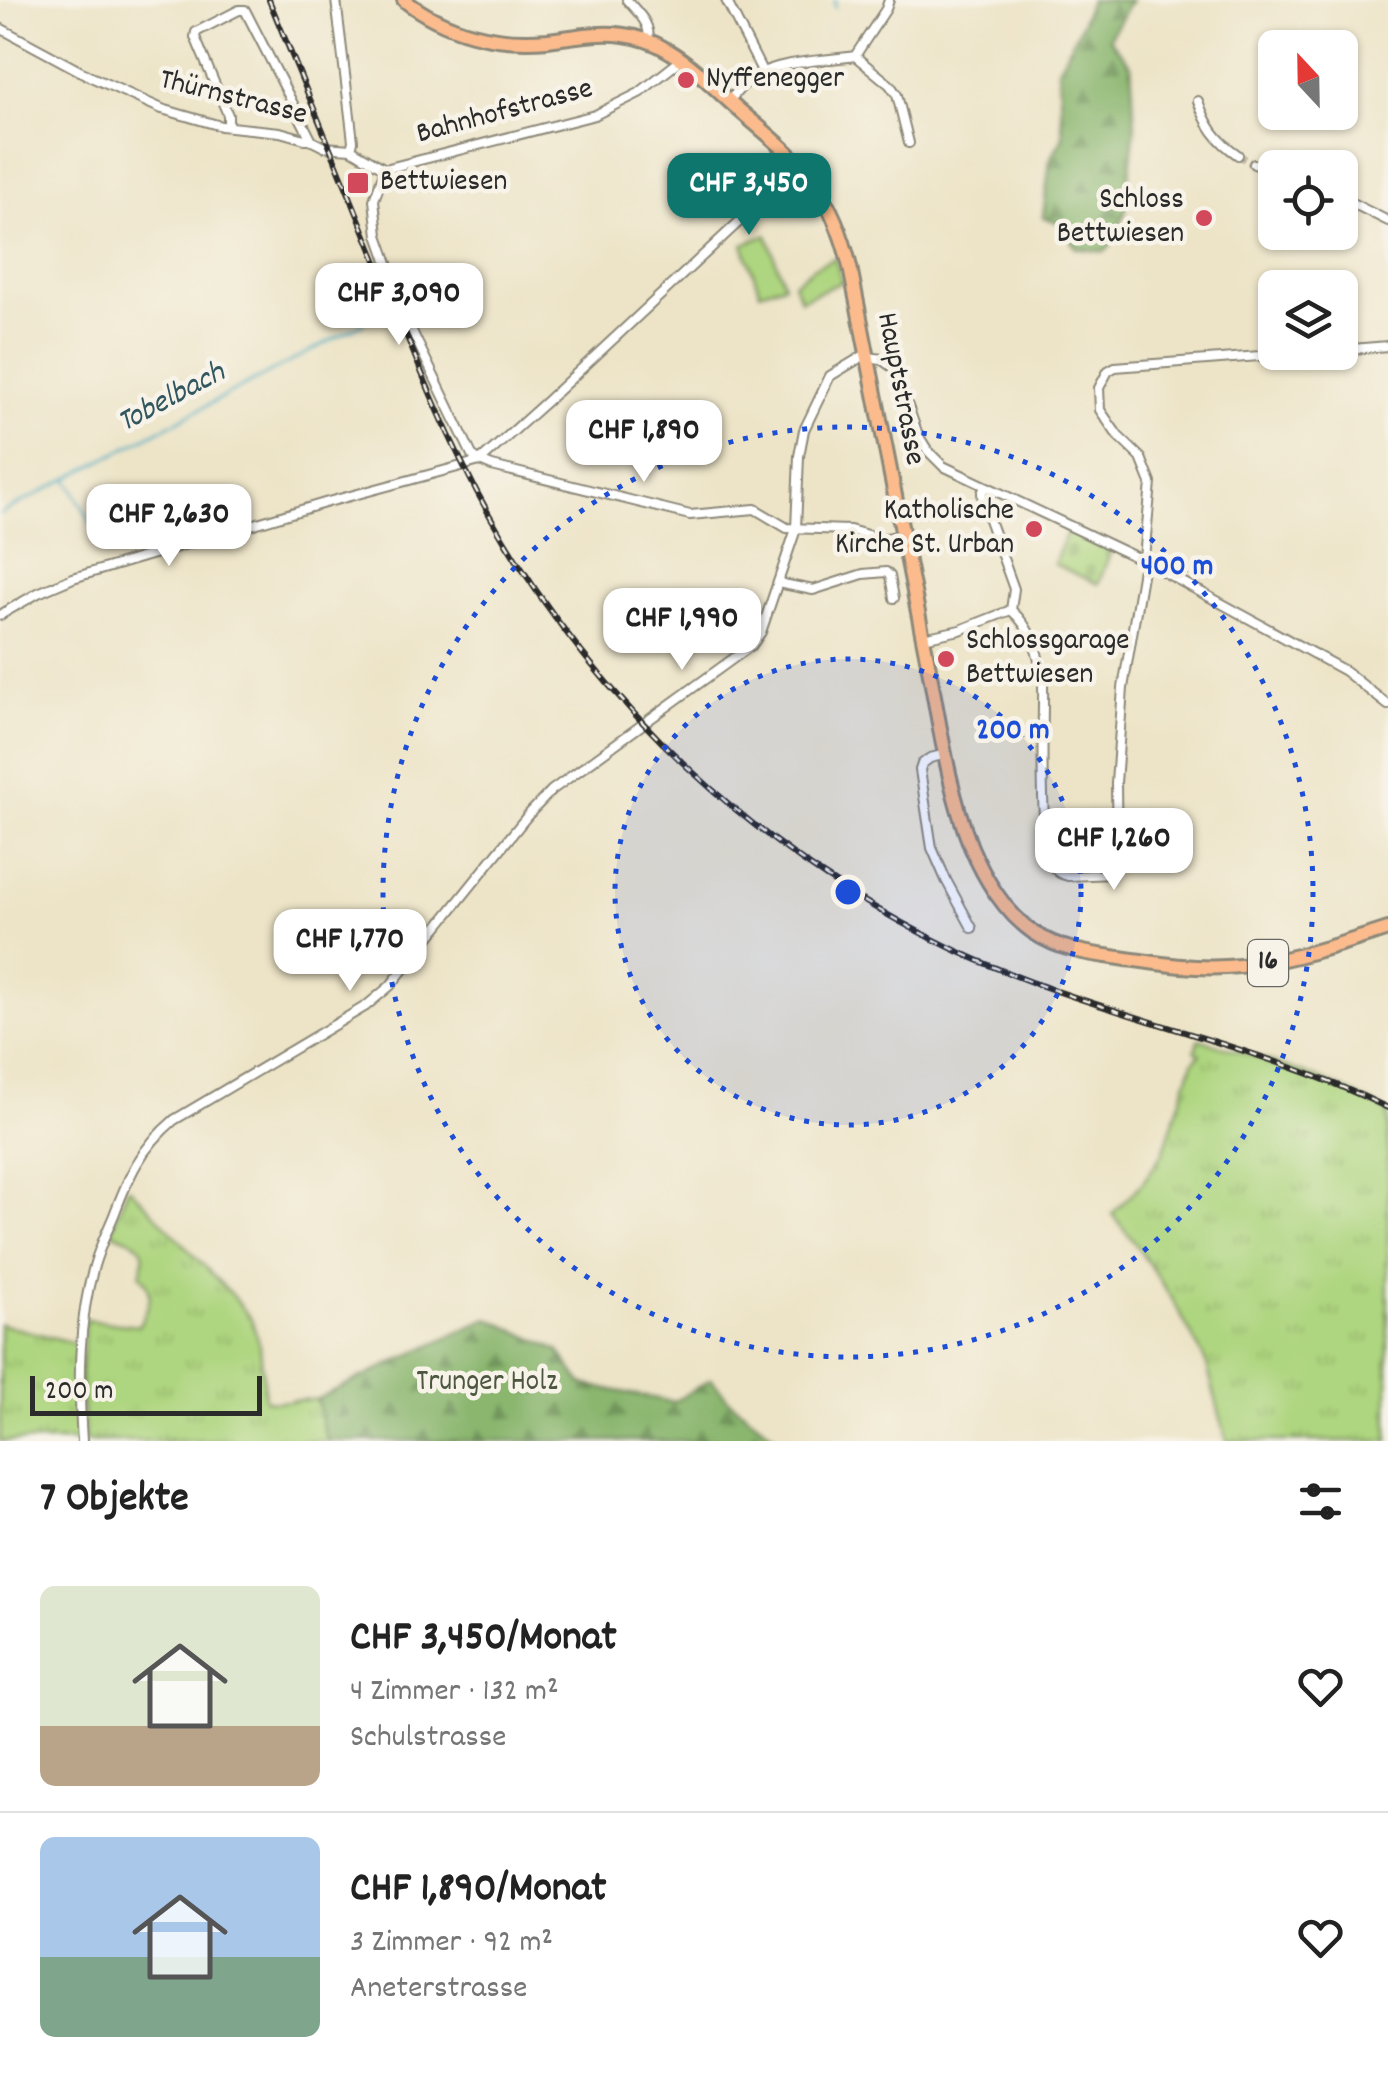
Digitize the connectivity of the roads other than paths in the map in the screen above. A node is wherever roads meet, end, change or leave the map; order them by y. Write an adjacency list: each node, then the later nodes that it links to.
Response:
1 (336, 0): 16 (street)
2 (404, 0): 7 (main road, Hauptstrasse / 16)
3 (627, 0): 7 (street)
4 (726, 0): 10 (street)
5 (889, 0): 8 (street)
6 (0, 28): 13 (street, Thürnstrasse)
7 (648, 41): 9 (main road, Hauptstrasse / 16)
8 (856, 56): 10 (street); 15 (street)
9 (682, 60): 11 (main road, Hauptstrasse / 16); 21 (street, Bahnhofstrasse)
10 (762, 71): 11 (street)
11 (729, 101): 19 (main road, Hauptstrasse / 16)
12 (1198, 101): 17 (street)
13 (228, 126): 14 (street, Thürnstrasse); 14 (street)
14 (312, 140): 16 (street, Thürnstrasse)
15 (908, 143)
16 (350, 150): 21 (street, Bahnhofstrasse)
17 (1238, 155)
18 (1254, 164): 20 (street)
19 (800, 165): 27 (main road, Hauptstrasse / 16); 28 (street)
20 (1258, 166)
21 (385, 169): 28 (street, Bahnhofstrasse)
22 (1358, 206): 23 (street)
23 (1388, 220)
24 (1388, 346): 25 (street)
25 (1358, 348)
26 (1258, 356): 32 (street)
27 (868, 357): 29 (street); 30 (street); 31 (main road, Hauptstrasse / 16)
28 (480, 460): 30 (street); 36 (street)
29 (985, 487): 32 (street); 35 (street)
30 (796, 529): 31 (street); 33 (street)
31 (903, 536): 37 (main road, Hauptstrasse / 16)
32 (1144, 561): 35 (street); 38 (street)
33 (778, 584): 34 (street); 42 (street)
34 (894, 598)
35 (1011, 610): 37 (street)
36 (0, 615)
37 (924, 638): 39 (main road, Hauptstrasse / 16)
38 (1388, 705)
39 (947, 754): 40 (street); 41 (main road, Hauptstrasse / 16)
40 (972, 928)
41 (1388, 929)
42 (82, 1441)

